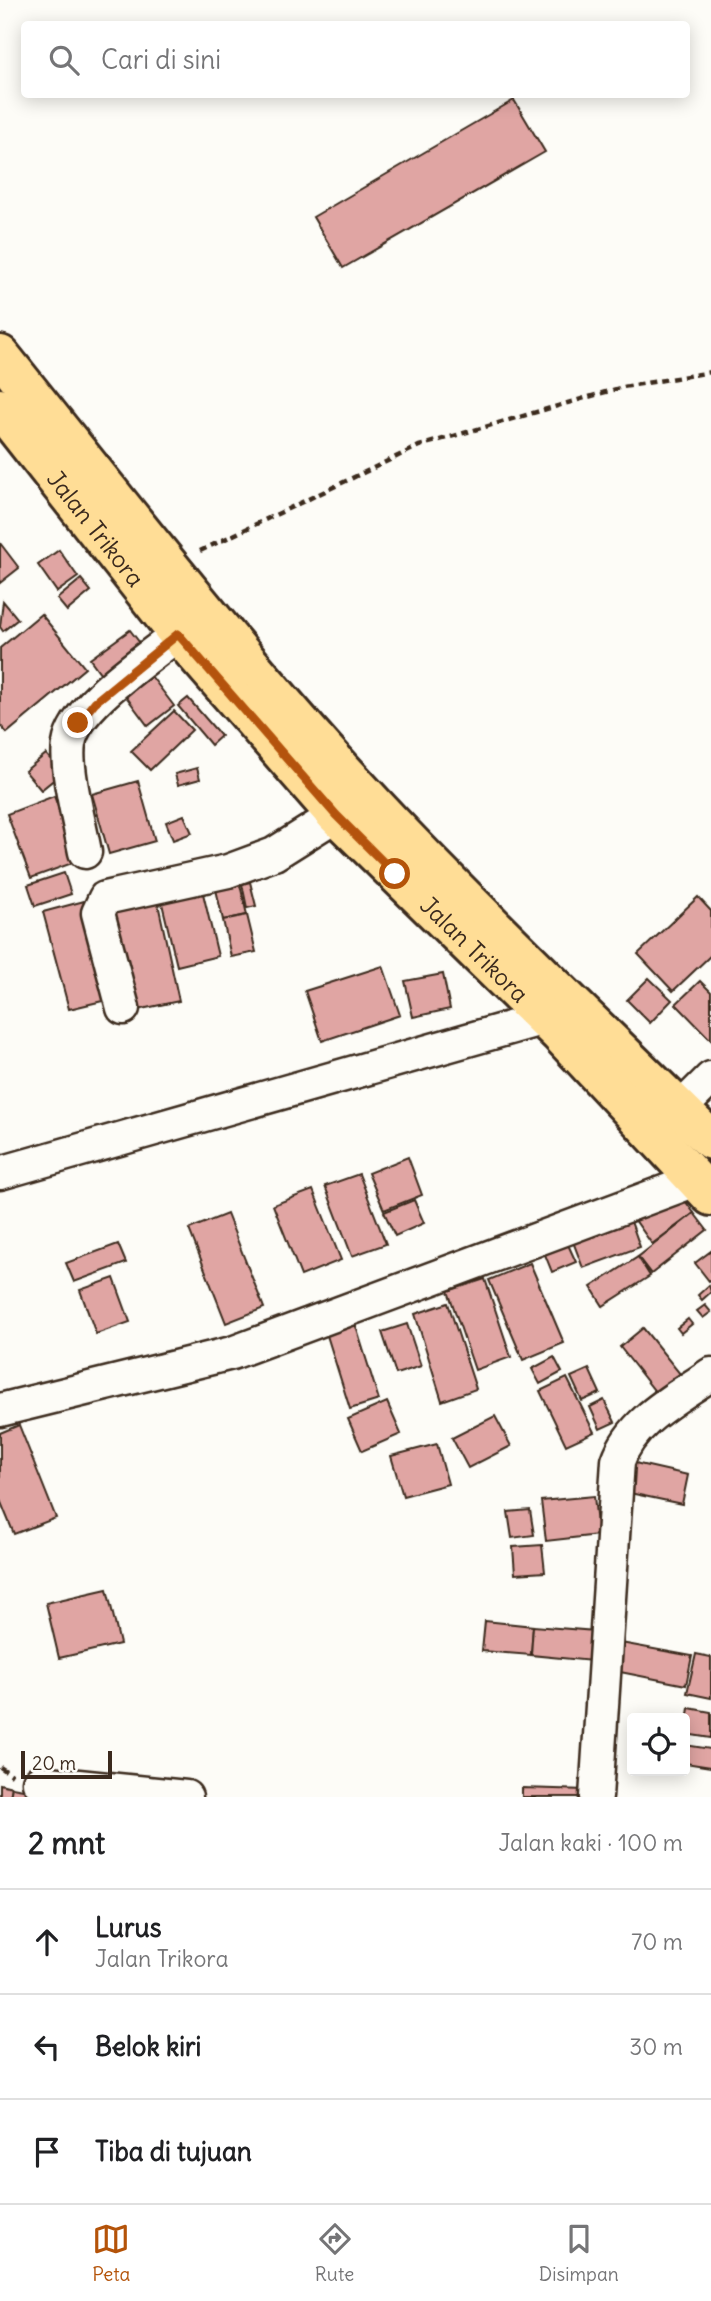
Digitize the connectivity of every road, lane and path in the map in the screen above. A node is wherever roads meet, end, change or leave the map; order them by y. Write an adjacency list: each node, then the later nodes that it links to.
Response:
1 (0, 355): 4 (main road, Jalan Trikora)
2 (711, 372): 4 (path)
3 (0, 408): 5 (main road, Jalan Trikora)
4 (168, 567): 9 (main road, Jalan Trikora)
5 (178, 634): 6 (main road, Jalan Trikora); 7 (street)
6 (336, 815): 8 (street); 9 (main road, Jalan Trikora)
7 (85, 852)
8 (123, 1008)
9 (561, 1014): 11 (main road, Jalan Trikora); 13 (street); 14 (main road, Jalan Trikora)
10 (711, 1078): 11 (street)
11 (680, 1109): 12 (main road, Jalan Trikora)
12 (711, 1140)
13 (0, 1173)
14 (703, 1188): 16 (street)
15 (711, 1374): 19 (street)
16 (0, 1410)
17 (39, 1783): 18 (street)
18 (186, 1797)
19 (596, 1797)

